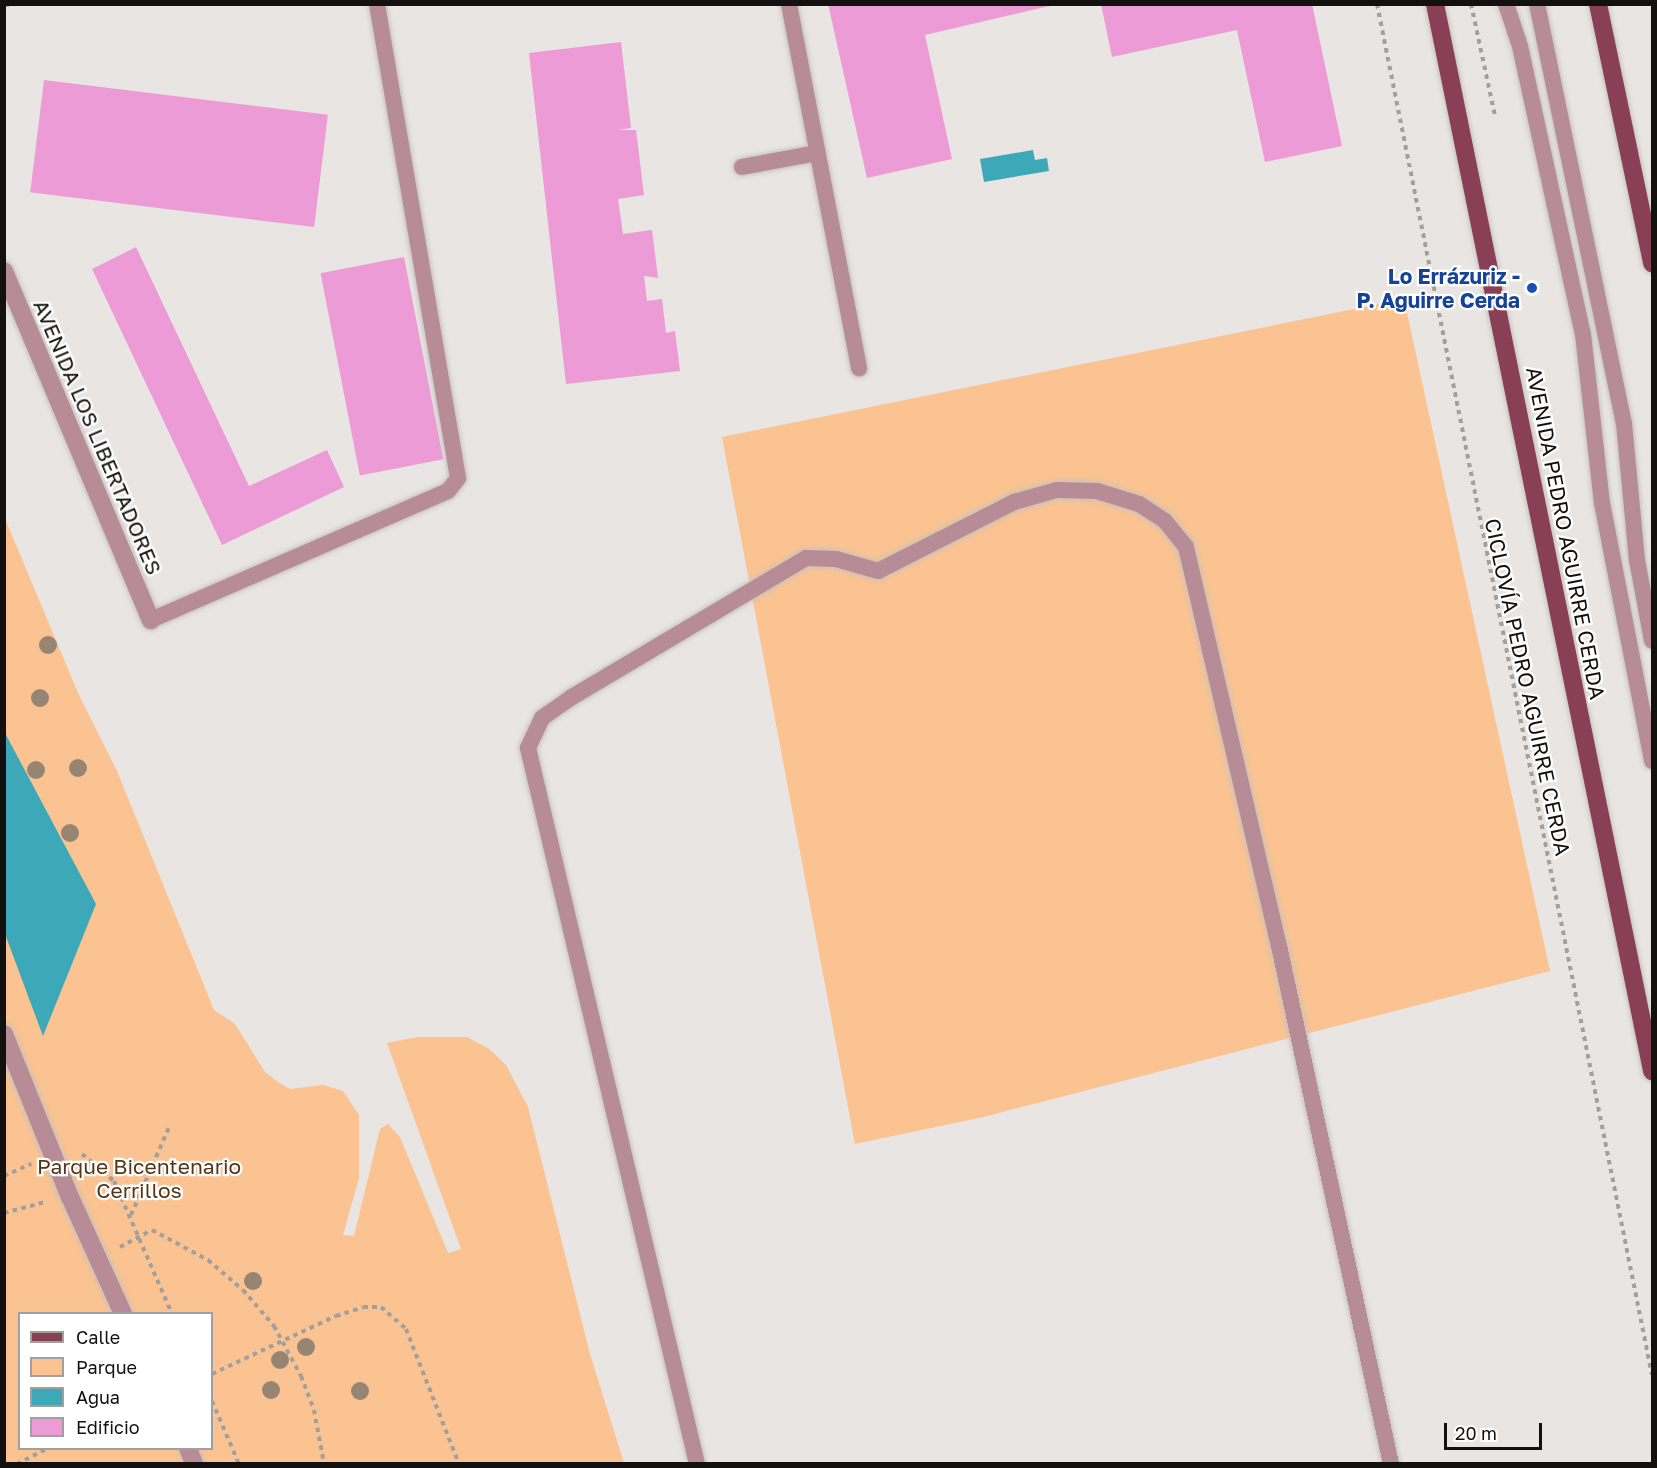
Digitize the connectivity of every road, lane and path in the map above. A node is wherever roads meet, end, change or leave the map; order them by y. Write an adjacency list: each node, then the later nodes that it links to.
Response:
1 (14, 4): 10 (path)
2 (377, 4): 17 (lane)
3 (789, 4): 12 (lane)
4 (1377, 4): 31 (path, CICLOVÍA PEDRO AGUIRRE CERDA)
5 (1435, 4): 21 (main road, AVENIDA PEDRO AGUIRRE CERDA)
6 (1471, 4): 11 (path)
7 (1506, 4): 19 (lane)
8 (1537, 4): 18 (lane)
9 (1598, 4): 14 (main road)
10 (4, 5)
11 (1495, 116)
12 (818, 153): 13 (lane); 16 (lane)
13 (742, 167)
14 (1653, 263)
15 (4, 271): 17 (street, AVENIDA LOS LIBERTADORES)
16 (859, 368)
17 (151, 620)
18 (1653, 641)
19 (1653, 762)
20 (4, 1034): 23 (street)
21 (1653, 1071)
22 (169, 1127): 25 (path)
23 (70, 1197): 24 (path); 26 (street)
24 (4, 1212)
25 (138, 1238): 26 (path); 28 (path); 29 (path)
26 (97, 1259): 27 (street)
27 (122, 1312)
28 (171, 1312)
29 (282, 1340): 30 (path); 38 (path); 39 (path)
30 (213, 1374)
31 (1653, 1375)
32 (213, 1403): 37 (path)
33 (47, 1450): 35 (path)
34 (188, 1450): 36 (street)
35 (17, 1464)
36 (194, 1464)
37 (239, 1464)
38 (324, 1464)
39 (459, 1464)
40 (697, 1464): 41 (lane)
41 (1391, 1464)

